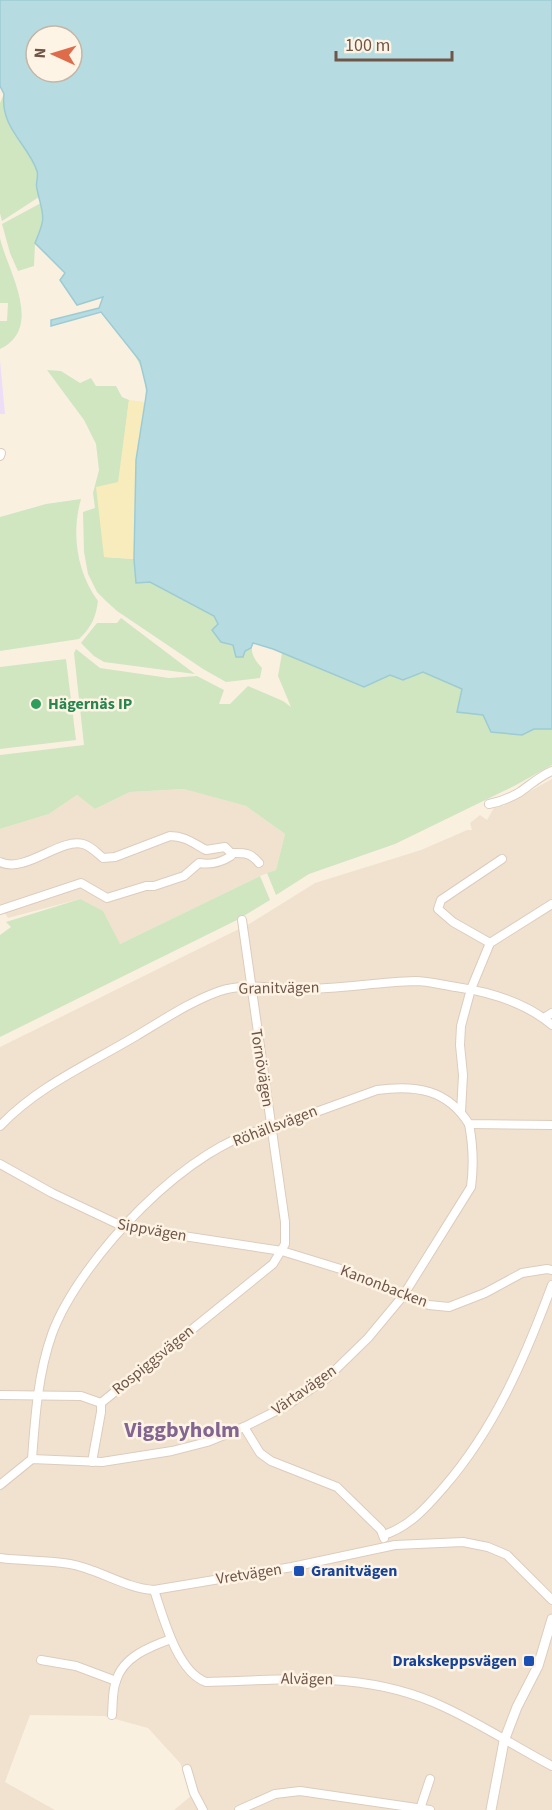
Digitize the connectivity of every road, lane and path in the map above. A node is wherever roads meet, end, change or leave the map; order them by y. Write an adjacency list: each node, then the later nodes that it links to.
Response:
1 (552, 771): 2 (street)
2 (489, 804)
3 (231, 853): 5 (street); 6 (street); 8 (street)
4 (502, 859): 10 (street)
5 (0, 862)
6 (260, 863)
7 (552, 904): 10 (street)
8 (0, 910)
9 (242, 920): 11 (street, Tornövägen)
10 (490, 943): 12 (street)
11 (250, 986): 12 (street, Granitvägen); 19 (street, Granitvägen); 20 (street, Tornövägen)
12 (471, 989): 14 (street, Granitvägen); 16 (street)
13 (552, 1013): 14 (street)
14 (544, 1018): 15 (street, Granitvägen)
15 (552, 1024)
16 (461, 1112): 17 (street, Röhällsvägen); 20 (street, Röhällsvägen)
17 (469, 1124): 18 (street); 26 (street, Värtavägen)
18 (552, 1125)
19 (0, 1126)
20 (272, 1128): 22 (street, Röhällsvägen); 23 (street, Tornövägen)
21 (0, 1164): 22 (street, Sippvägen)
22 (124, 1227): 23 (street, Sippvägen); 28 (street, Röhällsvägen)
23 (282, 1251): 26 (street, Kanonbacken); 29 (street, Rospiggsvägen)
24 (552, 1270): 26 (street, Kanonbacken)
25 (552, 1285): 34 (street)
26 (403, 1296): 30 (street, Värtavägen)
27 (0, 1395): 28 (street, Rospiggsvägen)
28 (39, 1395): 29 (street, Rospiggsvägen); 31 (street, Röhällsvägen)
29 (100, 1403): 32 (street)
30 (244, 1427): 32 (street, Värtavägen); 34 (street)
31 (32, 1460): 32 (street, Värtavägen); 33 (street)
32 (92, 1462)
33 (0, 1485)
34 (384, 1535): 35 (street)
35 (385, 1547): 37 (street, Vretvägen); 38 (street, Vretvägen)
36 (0, 1558): 37 (street, Vretvägen)
37 (154, 1590): 40 (street, Alvägen)
38 (552, 1600)
39 (552, 1619): 44 (street)
40 (171, 1639): 42 (street); 44 (street, Alvägen)
41 (41, 1660): 42 (street)
42 (116, 1681): 43 (street)
43 (112, 1715)
44 (504, 1741): 45 (street, Alvägen); 53 (street)
45 (552, 1766)
46 (187, 1769): 50 (street)
47 (430, 1779): 49 (street)
48 (401, 1808): 49 (street); 51 (street)
49 (420, 1809): 52 (street)
50 (203, 1810)
51 (239, 1810)
52 (430, 1810)
53 (491, 1810)

